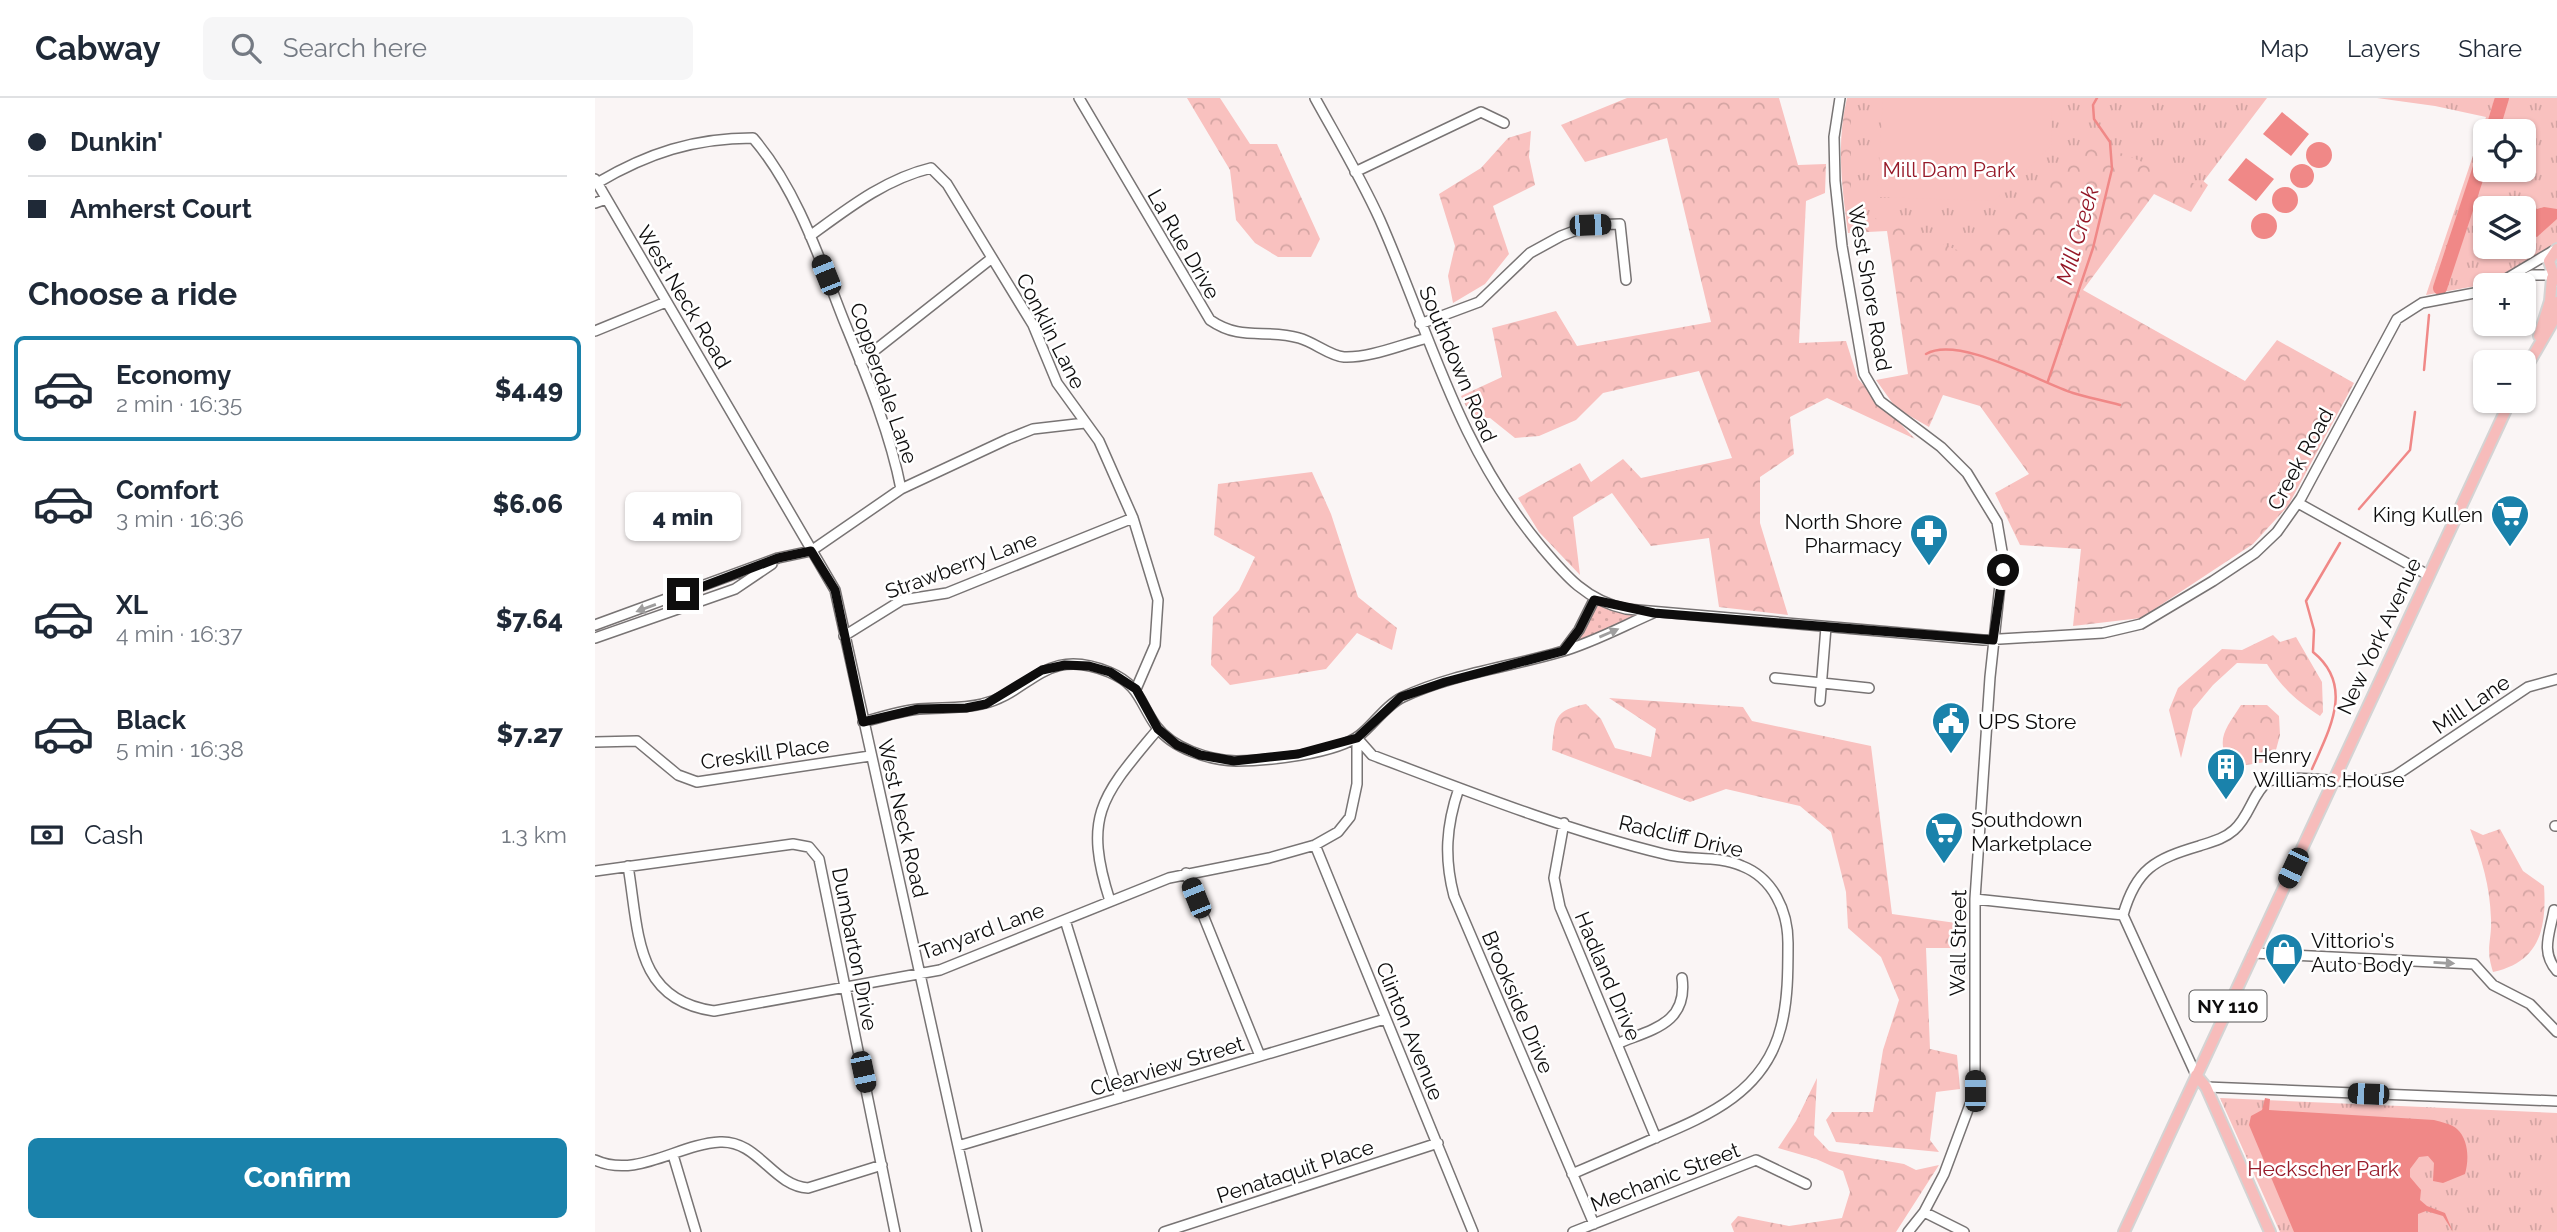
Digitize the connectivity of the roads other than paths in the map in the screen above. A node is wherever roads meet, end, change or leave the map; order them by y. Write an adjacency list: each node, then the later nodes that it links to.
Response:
1 (1079, 98): 20 (street, La Rue Drive)
2 (1315, 98): 5 (street, Southdown Road)
3 (1840, 98): 38 (street, West Shore Road)
4 (1504, 123): 5 (street)
5 (1355, 172): 18 (street, Southdown Road)
6 (596, 181): 7 (street, West Neck Road); 9 (street, Copperdale Lane)
7 (606, 199): 8 (street); 16 (street, West Neck Road)
8 (595, 203)
9 (810, 236): 11 (street, Conklin Lane); 23 (street, Copperdale Lane)
10 (2556, 250): 12 (street); 13 (main road)
11 (992, 258): 23 (street); 25 (street, Conklin Lane)
12 (2517, 273)
13 (2553, 278): 21 (main road)
14 (1626, 280): 18 (street)
15 (2473, 293): 27 (street, Creek Road)
16 (666, 302): 19 (street); 29 (street, West Neck Road)
17 (2557, 302): 21 (main road)
18 (1420, 324): 20 (street, Southdown Road)
19 (595, 331)
20 (1425, 339): 32 (street, Southdown Road)
21 (2537, 345): 22 (main road)
22 (2534, 350)
23 (860, 362): 26 (street, Copperdale Lane)
24 (2504, 413): 31 (main road, New York Avenue / NY 110)
25 (1085, 423): 26 (street); 28 (street, Conklin Lane)
26 (901, 489): 29 (street)
27 (2298, 503): 31 (street); 38 (street, Creek Road)
28 (1133, 519): 36 (street, Strawberry Lane); 44 (street, Conklin Lane)
29 (811, 551): 30 (street); 36 (street, West Neck Road)
30 (778, 558): 34 (street, one-way to 34); 37 (street)
31 (2428, 575): 51 (main road, New York Avenue / NY 110)
32 (1594, 600): 33 (street, Southdown Road); 39 (street)
33 (1654, 613): 35 (street, Southdown Road); 39 (street, one-way to 33)
34 (595, 625)
35 (1826, 627): 38 (street, Southdown Road); 42 (street)
36 (844, 636): 46 (street, West Neck Road)
37 (595, 638)
38 (1993, 640): 58 (street, Wall Street)
39 (1563, 651): 48 (street)
40 (1775, 678): 42 (street)
41 (2557, 679): 51 (street, Mill Lane)
42 (1823, 683): 43 (street); 45 (street)
43 (1870, 688)
44 (1136, 689): 46 (street); 47 (street)
45 (1820, 701)
46 (863, 722): 50 (street, West Neck Road)
47 (1158, 729): 48 (street); 59 (street)
48 (1357, 738): 52 (street, Radcliff Drive); 54 (street, Tanyard Lane)
49 (595, 742): 50 (street, Creskill Place)
50 (870, 756): 65 (street, West Neck Road)
51 (2332, 780): 61 (street, Mill Lane); 63 (main road, New York Avenue / NY 110)
52 (1458, 788): 53 (street, Radcliff Drive); 82 (street, Brookside Drive)
53 (1564, 823): 70 (street, Hadland Drive); 76 (street, Radcliff Drive)
54 (1315, 845): 57 (street, Tanyard Lane); 68 (street, Clinton Avenue)
55 (628, 866): 56 (street, Dumbarton Drive); 67 (street, Tanyard Lane); 67 (street, Dumbarton Drive)
56 (595, 871)
57 (1186, 873): 59 (street, Tanyard Lane); 71 (street)
58 (1975, 899): 61 (street); 84 (street, Wall Street)
59 (1110, 901): 62 (street, Tanyard Lane)
60 (2554, 910): 64 (street)
61 (2123, 915): 72 (street)
62 (1065, 920): 65 (street, Tanyard Lane); 74 (street)
63 (2253, 953): 69 (street, one-way to 69); 72 (main road, New York Avenue / NY 110)
64 (2557, 971)
65 (921, 973): 67 (street, Tanyard Lane); 78 (street, West Neck Road)
66 (1682, 978): 70 (street)
67 (845, 987): 81 (street, Dumbarton Drive)
68 (1385, 1019): 71 (street, Clearview Street); 77 (street, Clinton Avenue)
69 (2557, 1032)
70 (1619, 1043): 76 (street, Hadland Drive)
71 (1260, 1056): 74 (street, Clearview Street)
72 (2196, 1074): 73 (main road); 94 (main road, New York Avenue / NY 110)
73 (2206, 1087): 75 (street); 95 (main road)
74 (1120, 1098): 78 (street, Clearview Street)
75 (2557, 1101)
76 (1656, 1138): 82 (street, Radcliff Drive)
77 (1438, 1143): 89 (street, Penataquit Place); 90 (street, Clinton Avenue)
78 (958, 1146): 88 (street, West Neck Road)
79 (673, 1155): 80 (street); 81 (street); 86 (street)
80 (595, 1160)
81 (882, 1165): 87 (street, Dumbarton Drive)
82 (1572, 1174): 85 (street, Brookside Drive)
83 (1807, 1184): 85 (street, Mechanic Street)
84 (1923, 1212): 92 (street, Wall Street); 93 (street)
85 (1594, 1224): 91 (street, Mechanic Street)
86 (696, 1232)
87 (895, 1232)
88 (977, 1232)
89 (1164, 1232)
90 (1473, 1232)
91 (1573, 1232)
92 (1908, 1232)
93 (1965, 1232)
94 (2124, 1232)
95 (2270, 1232)

